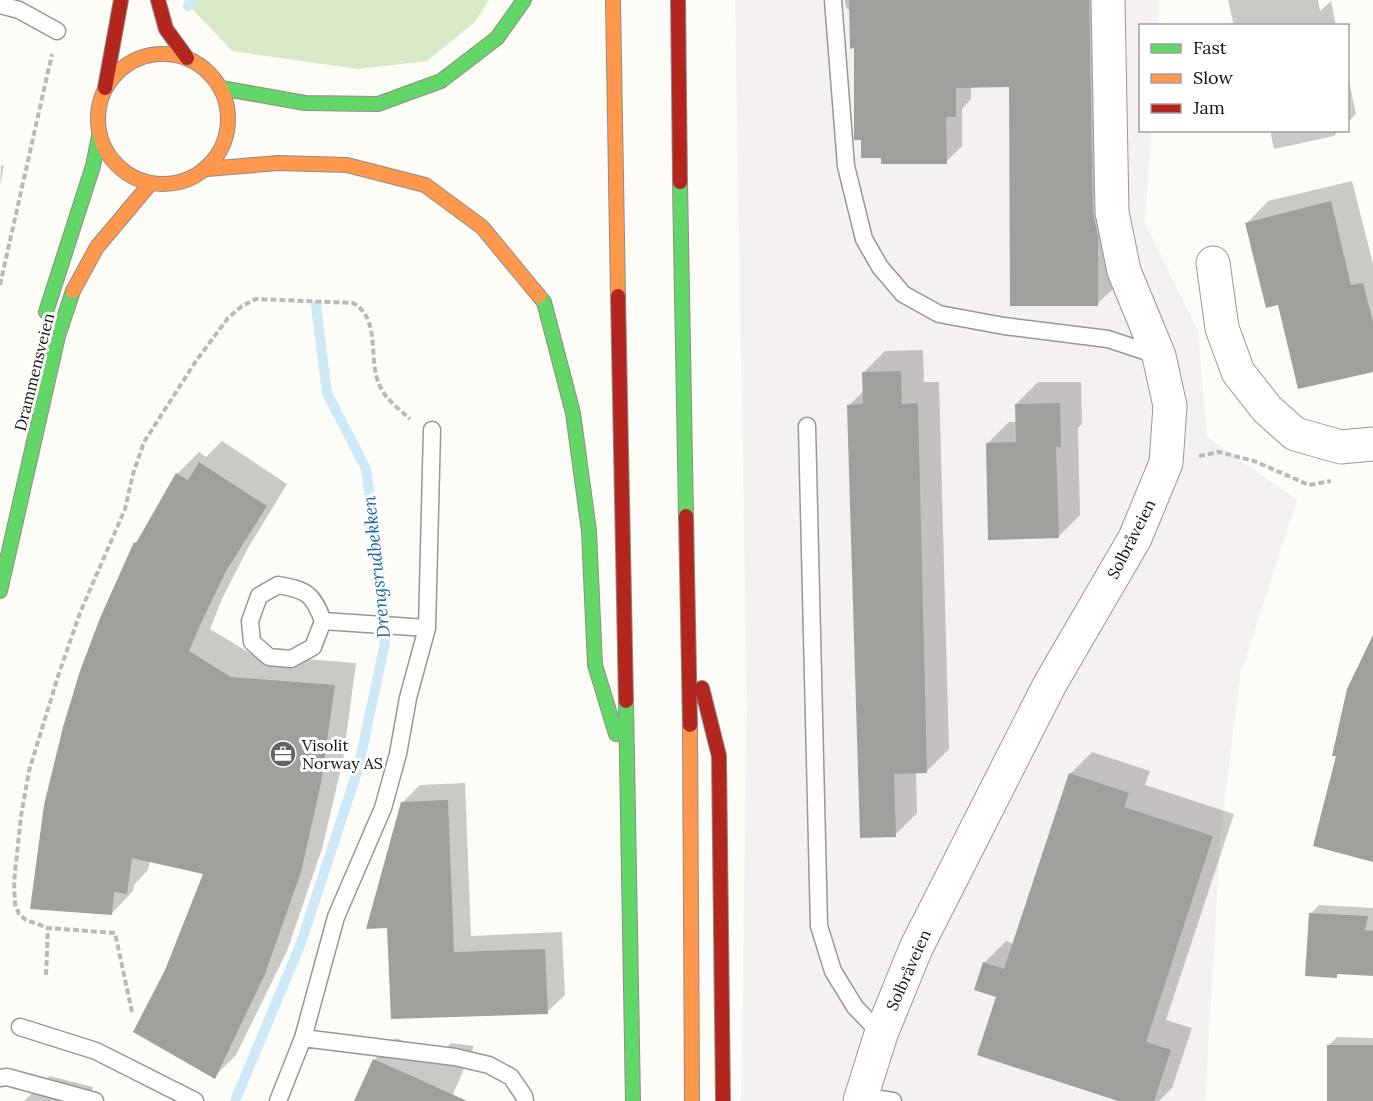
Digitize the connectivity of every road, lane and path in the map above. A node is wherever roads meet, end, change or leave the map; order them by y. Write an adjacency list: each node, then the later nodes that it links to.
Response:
1 (121, 0): 11 (main road)
2 (158, 0): 10 (main road)
3 (524, 0): 12 (main road)
4 (613, 0): 29 (main road)
5 (678, 0): 28 (main road)
6 (832, 0): 19 (lane)
7 (1108, 0): 19 (street, Solbråveien)
8 (0, 5): 9 (lane)
9 (57, 31): 17 (path)
10 (187, 58): 11 (main road); 12 (main road)
11 (105, 88): 13 (main road)
12 (221, 88): 14 (main road)
13 (99, 136): 15 (main road); 18 (main road, Drammensveien)
14 (207, 169): 15 (main road); 29 (main road)
15 (150, 184): 25 (main road, Drammensveien)
16 (1213, 263): 22 (street)
17 (0, 285)
18 (43, 324)
19 (1159, 356): 23 (street, Solbråveien)
20 (807, 426): 34 (lane, Solbråveien)
21 (432, 430): 27 (lane); 30 (path)
22 (1373, 444)
23 (1166, 463): 24 (path); 34 (street, Solbråveien)
24 (1339, 479)
25 (0, 591)
26 (323, 621): 26 (lane); 27 (lane)
27 (427, 628): 35 (lane)
28 (689, 635): 43 (main road); 44 (main road)
29 (628, 775): 42 (main road)
30 (48, 927): 31 (path); 32 (path)
31 (46, 975)
32 (132, 1012)
33 (20, 1027): 39 (lane)
34 (881, 1034): 37 (street, Solbråveien)
35 (303, 1038): 40 (lane); 41 (lane)
36 (0, 1078): 38 (lane)
37 (860, 1099): 45 (lane)
38 (95, 1101)
39 (195, 1101)
40 (278, 1101)
41 (525, 1101)
42 (633, 1101)
43 (692, 1101)
44 (723, 1101)
45 (893, 1101)

